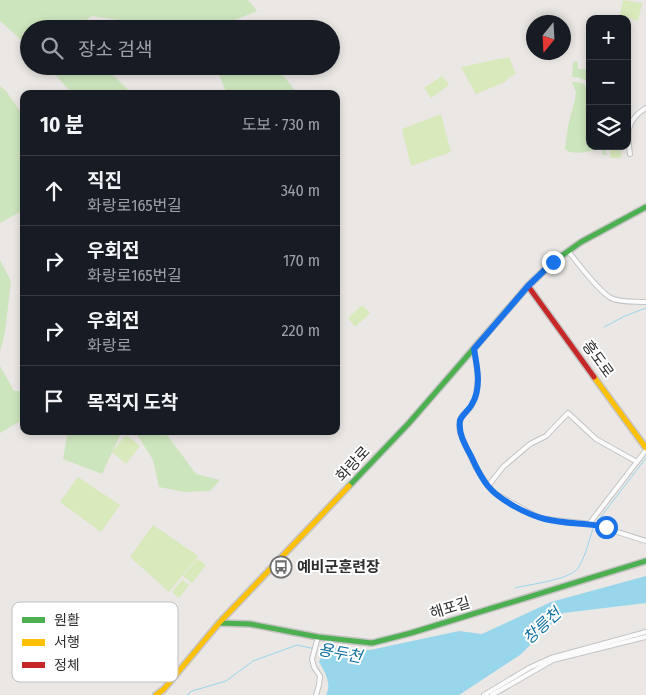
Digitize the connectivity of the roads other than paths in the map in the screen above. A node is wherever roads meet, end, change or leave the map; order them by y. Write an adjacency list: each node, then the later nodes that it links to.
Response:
1 (646, 108): 2 (street)
2 (630, 154)
3 (646, 207): 4 (main road, 화랑로)
4 (568, 251): 5 (main road, 화랑로); 6 (street)
5 (528, 286): 7 (main road, 화랑로); 8 (main road, 흥도로)
6 (646, 302)
7 (474, 349): 10 (street); 14 (main road, 화랑로)
8 (646, 449): 9 (street)
9 (637, 462): 10 (street); 11 (street)
10 (488, 486): 11 (street)
11 (593, 524): 12 (street)
12 (646, 541)
13 (646, 561): 16 (main road, 해포길)
14 (219, 623): 16 (main road, 해포길); 18 (main road, 화랑로)
15 (646, 632): 22 (street)
16 (318, 637): 21 (street)
17 (646, 637): 23 (street)
18 (178, 671)
19 (169, 682): 20 (main road, 화랑로)
20 (156, 695)
21 (316, 695)
22 (484, 695)
23 (492, 695)

